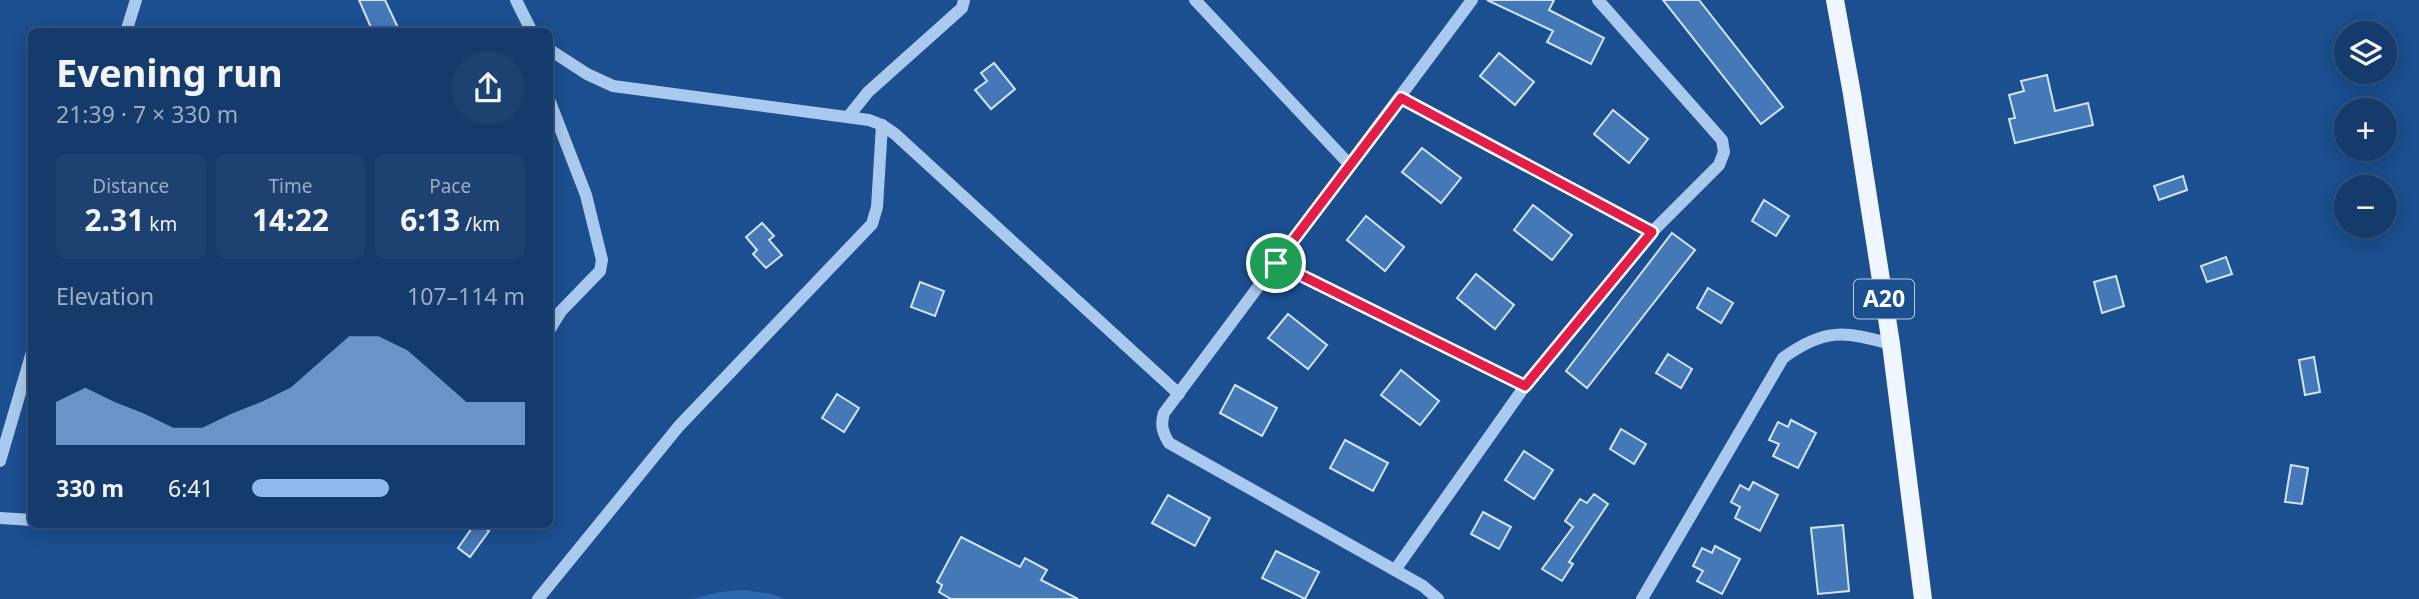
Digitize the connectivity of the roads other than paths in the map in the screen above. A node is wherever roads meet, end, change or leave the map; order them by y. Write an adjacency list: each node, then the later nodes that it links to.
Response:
1 (136, 0): 8 (street)
2 (516, 0): 9 (street)
3 (964, 0): 13 (street)
4 (1195, 0): 15 (street)
5 (1472, 0): 11 (street)
6 (1598, 0): 16 (street)
7 (1835, 0): 19 (main road, A20)
8 (127, 28)
9 (530, 28)
10 (553, 52): 13 (street)
11 (1401, 98): 15 (street); 16 (street)
12 (553, 110): 18 (street)
13 (848, 117): 14 (street)
14 (882, 125): 22 (street); 27 (street)
15 (1349, 164): 17 (street)
16 (1652, 232): 21 (street)
17 (1276, 263): 21 (street); 22 (street)
18 (553, 324)
19 (1891, 344): 29 (street); 30 (main road, A20)
20 (28, 366): 23 (street)
21 (1525, 386): 26 (street)
22 (1179, 394): 26 (street)
23 (0, 461)
24 (0, 518): 25 (street)
25 (28, 520)
26 (1395, 570): 28 (street)
27 (538, 599)
28 (1438, 599)
29 (1642, 599)
30 (1923, 599)

